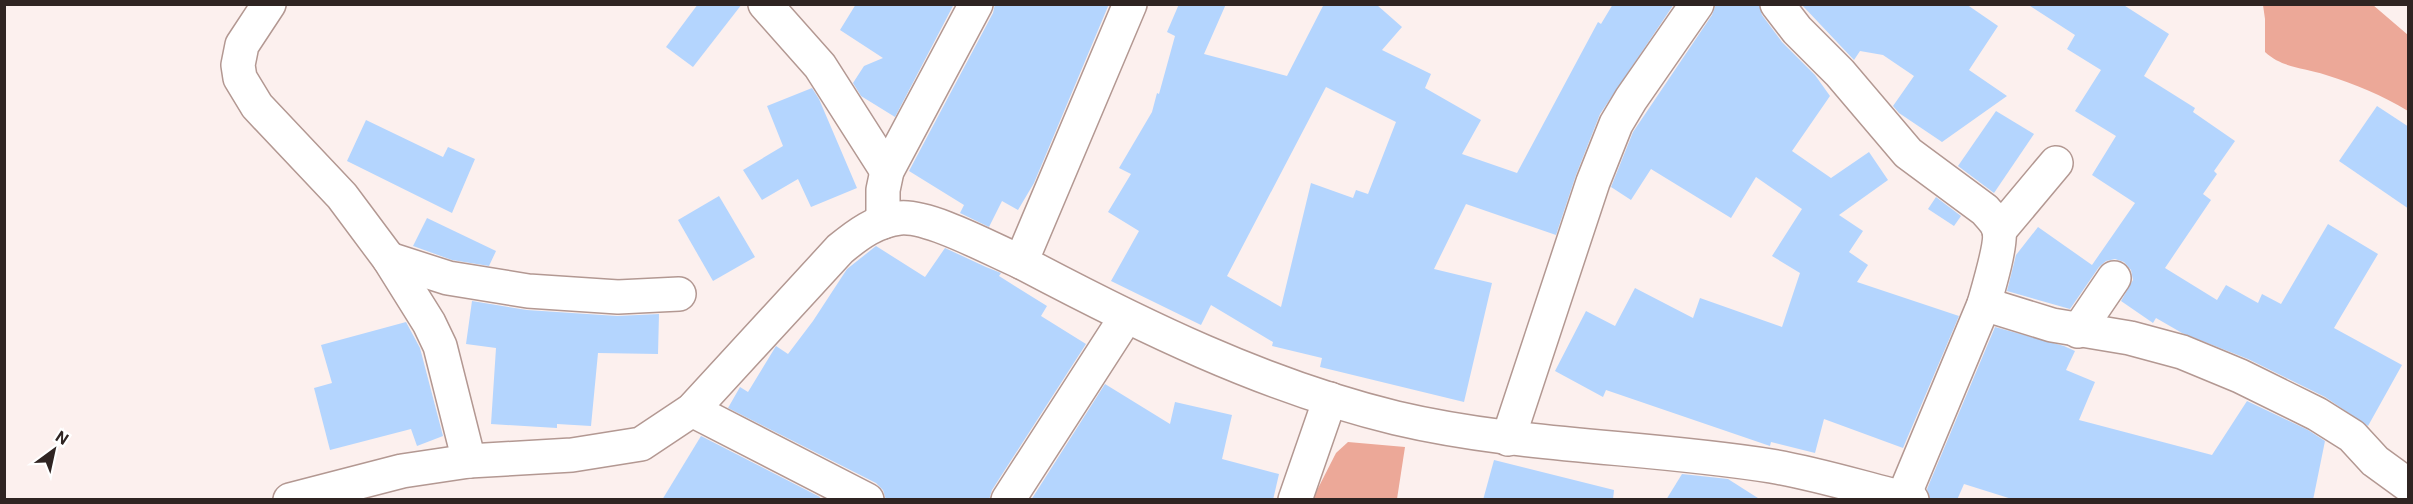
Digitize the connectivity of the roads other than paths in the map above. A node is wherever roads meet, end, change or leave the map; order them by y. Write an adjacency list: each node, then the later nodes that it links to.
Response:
1 (269, 4): 11 (street)
2 (765, 4): 8 (street)
3 (976, 4): 8 (street)
4 (1130, 4): 12 (street)
5 (1697, 4): 20 (street)
6 (1777, 4): 10 (street)
7 (2056, 163): 10 (street)
8 (887, 171): 9 (street)
9 (883, 222): 12 (street); 19 (street)
10 (1999, 231): 15 (street)
11 (389, 259): 14 (street); 21 (street)
12 (1021, 262): 16 (street)
13 (2114, 278): 17 (street)
14 (679, 294)
15 (1984, 304): 17 (street); 23 (street)
16 (1126, 317): 18 (street); 26 (street)
17 (2078, 330): 22 (street)
18 (1330, 399): 20 (street); 27 (street)
19 (693, 410): 21 (street); 25 (street)
20 (1508, 439): 23 (street)
21 (469, 461): 24 (street)
22 (2409, 485)
23 (1908, 499)
24 (290, 500)
25 (867, 500)
26 (1008, 500)
27 (1295, 500)

